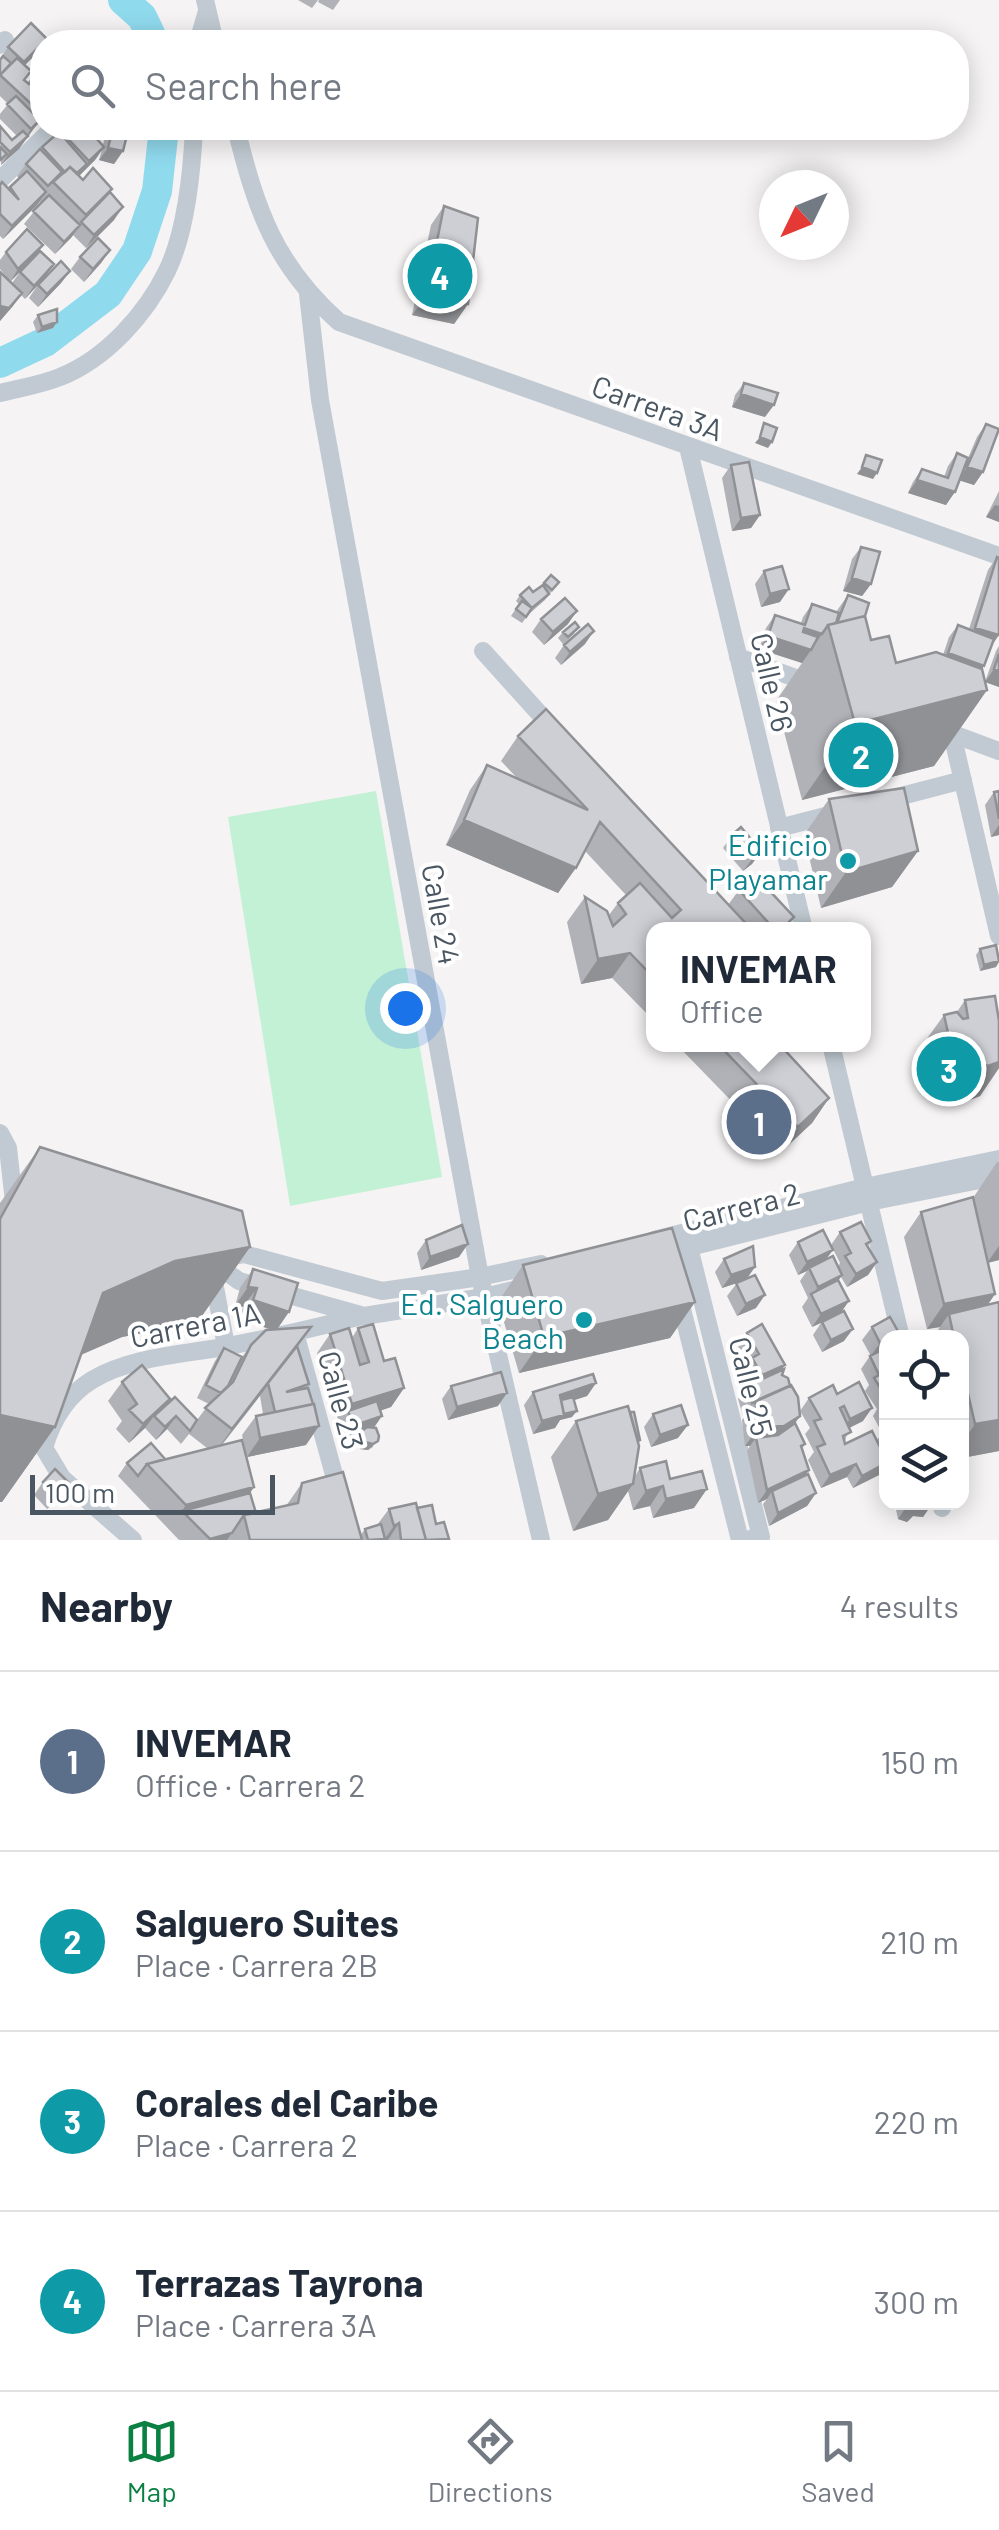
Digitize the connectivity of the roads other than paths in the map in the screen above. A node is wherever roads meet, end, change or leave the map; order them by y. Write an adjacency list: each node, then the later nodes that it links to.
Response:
1 (206, 5): 2 (street); 3 (street)
2 (201, 30)
3 (212, 30)
4 (41, 140): 7 (street)
5 (193, 140): 9 (street)
6 (239, 140): 8 (street)
7 (0, 180)
8 (308, 294): 10 (street, Carrera 3A); 35 (street, Calle 24)
9 (0, 392)
10 (688, 447): 11 (street, Carrera 3A); 13 (street, Calle 26)
11 (999, 556)
12 (483, 652): 17 (street)
13 (738, 657): 14 (street); 20 (street, Calle 26)
14 (827, 689)
15 (916, 721): 16 (street)
16 (952, 734): 18 (street); 19 (street)
17 (574, 751)
18 (999, 751)
19 (963, 780): 20 (street); 22 (street)
20 (779, 828): 21 (street, Calle 26)
21 (802, 922)
22 (999, 936)
23 (833, 1052): 27 (street)
24 (0, 1133): 28 (street)
25 (999, 1159): 27 (street, Carrera 2)
26 (999, 1176): 27 (street, Carrera 2)
27 (867, 1194): 29 (street, Carrera 2); 40 (street)
28 (14, 1202)
29 (688, 1240): 30 (street, Carrera 2); 48 (street, Calle 25)
30 (666, 1246): 31 (street, Carrera 2); 48 (street, Calle 25)
31 (629, 1254)
32 (191, 1255): 33 (street)
33 (210, 1260): 37 (street); 39 (street); 42 (street)
34 (554, 1262): 35 (street)
35 (480, 1277): 37 (street); 38 (street, Calle 24)
36 (539, 1284): 38 (street)
37 (382, 1291): 39 (street)
38 (484, 1297): 39 (street); 47 (street, Calle 24)
39 (364, 1316): 41 (street, Carrera 1A)
40 (899, 1330)
41 (295, 1333): 42 (street, Carrera 1A); 46 (street, Calle 23)
42 (226, 1346): 44 (street, Carrera 1A)
43 (24, 1442): 44 (street)
44 (44, 1448): 45 (street)
45 (133, 1540)
46 (352, 1540)
47 (541, 1540)
48 (742, 1540)

